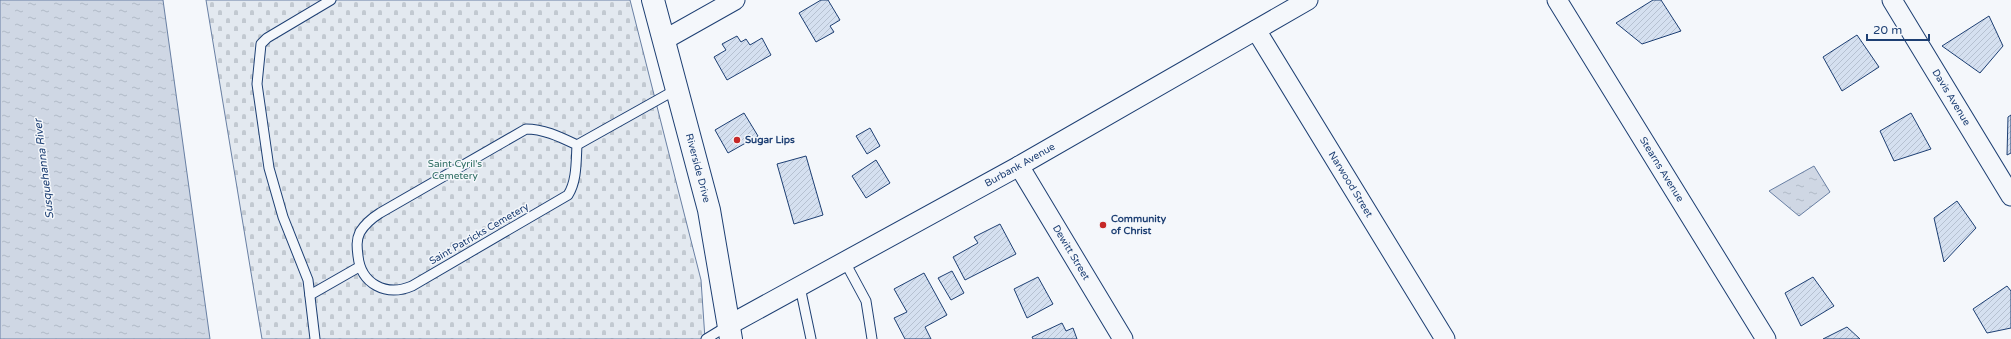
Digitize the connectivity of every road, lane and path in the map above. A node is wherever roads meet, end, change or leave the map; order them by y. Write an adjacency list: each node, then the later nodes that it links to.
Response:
1 (331, 0): 16 (lane)
2 (653, 0): 8 (main road, Riverside Drive)
3 (735, 0): 8 (street)
4 (1308, 0): 7 (street, Burbank Avenue)
5 (1557, 0): 24 (street, Stearns Avenue)
6 (1892, 0): 12 (street, Davis Avenue)
7 (1256, 30): 11 (street, Burbank Avenue); 23 (street, Narwood Street)
8 (664, 40): 9 (main road, Riverside Drive)
9 (677, 89): 10 (lane); 17 (main road, Riverside Drive)
10 (577, 145): 14 (lane); 14 (lane, Saint Patricks Cemetery)
11 (1019, 166): 13 (street, Burbank Avenue); 22 (street, Dewitt Street)
12 (2011, 196)
13 (845, 262): 15 (street, Burbank Avenue); 21 (lane)
14 (359, 267): 16 (lane)
15 (800, 287): 17 (street, Burbank Avenue); 20 (lane)
16 (310, 295): 18 (lane)
17 (730, 332): 19 (lane)
18 (315, 339)
19 (706, 339)
20 (811, 339)
21 (872, 339)
22 (1123, 339)
23 (1445, 339)
24 (1766, 339)

